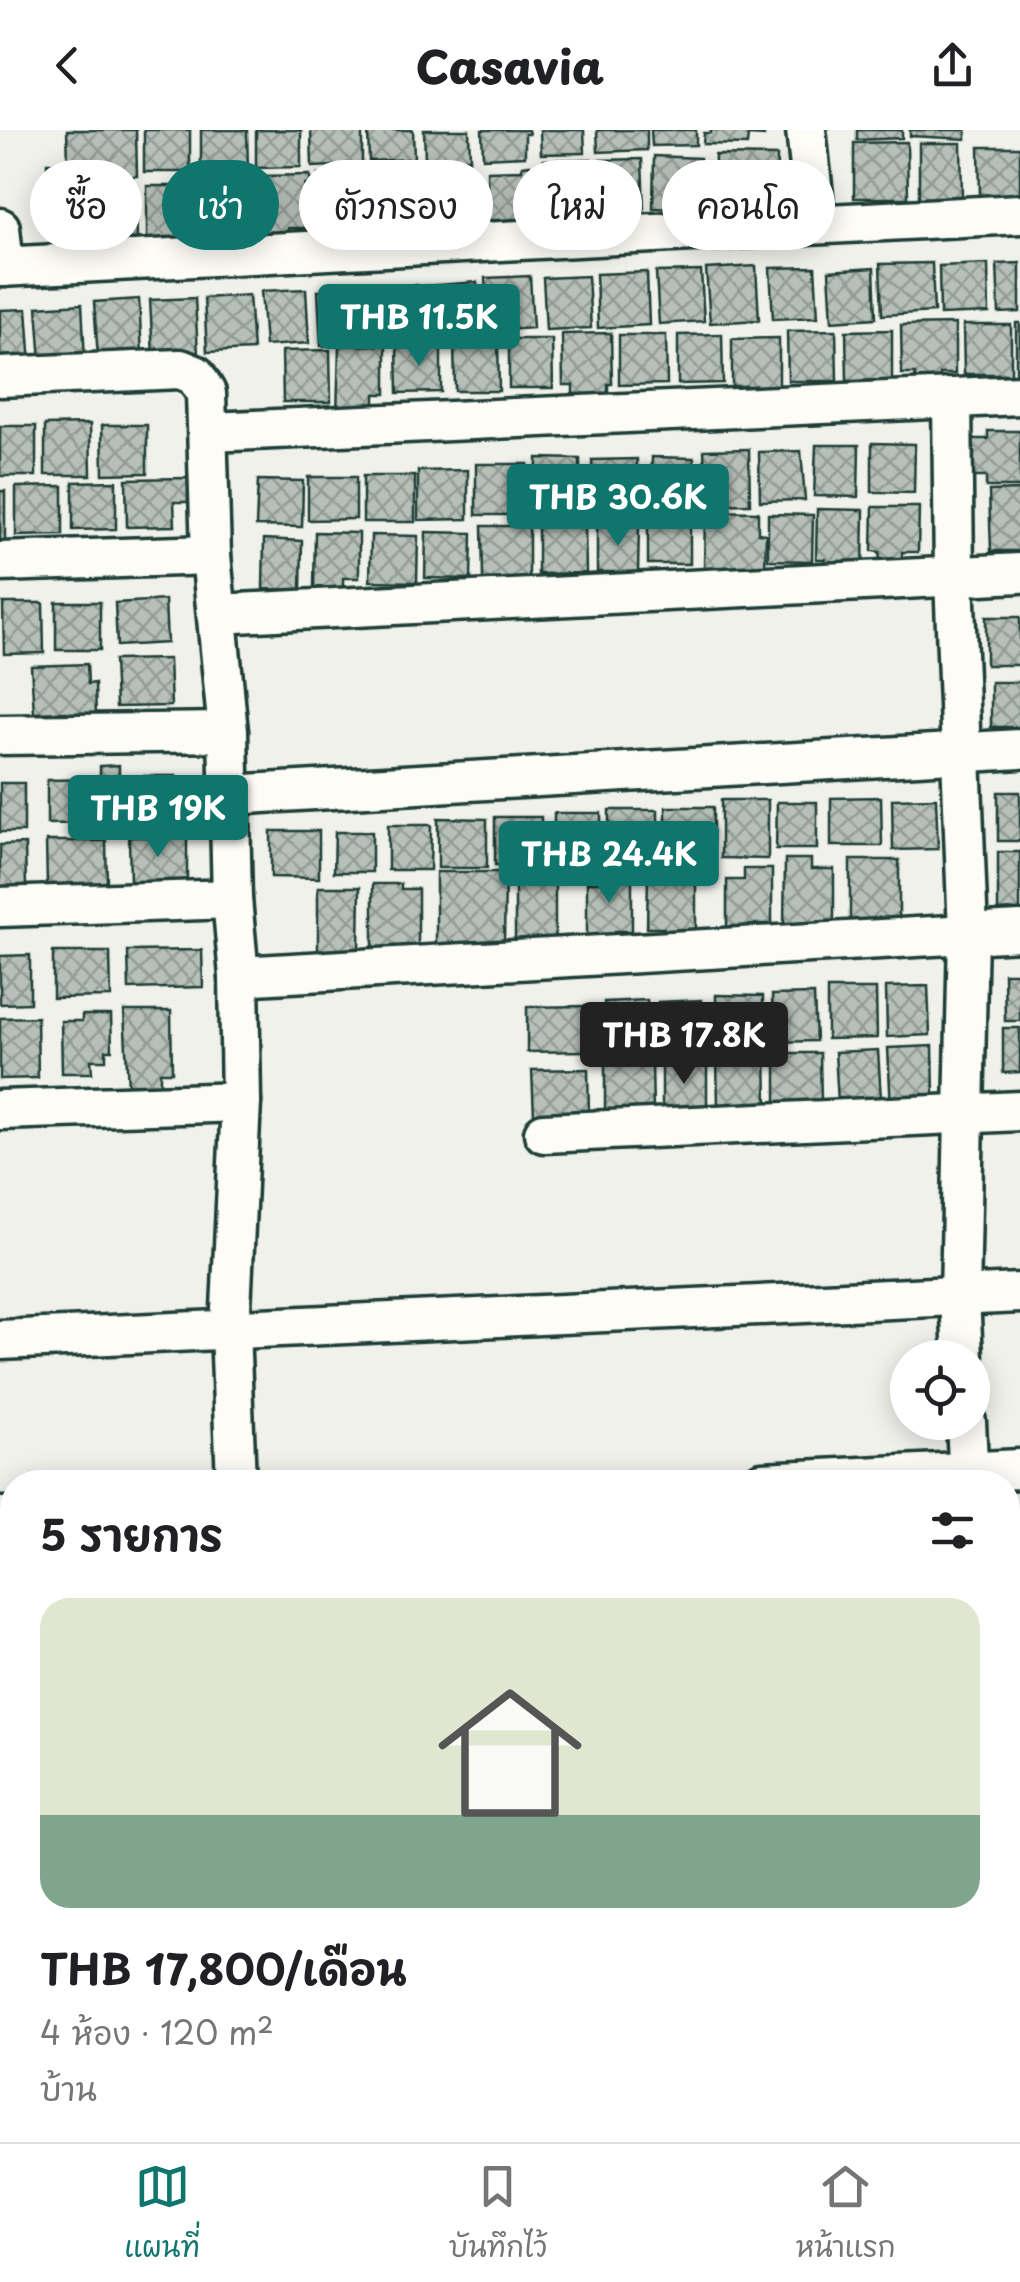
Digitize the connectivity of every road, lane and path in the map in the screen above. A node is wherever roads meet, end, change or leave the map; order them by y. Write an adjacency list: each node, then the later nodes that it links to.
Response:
1 (806, 130): 2 (street)
2 (809, 160)
3 (1020, 214): 4 (street)
4 (835, 221)
5 (0, 228): 7 (street)
6 (662, 231): 7 (street)
7 (2, 267)
8 (0, 378): 11 (street)
9 (1020, 394): 10 (street)
10 (952, 399): 11 (street); 15 (street)
11 (210, 432): 12 (street)
12 (211, 555): 13 (street); 16 (street)
13 (0, 562)
14 (1020, 573): 15 (street)
15 (954, 577): 16 (street); 20 (street)
16 (217, 614): 17 (street)
17 (228, 732): 18 (street); 21 (street)
18 (0, 735)
19 (1020, 749): 20 (street)
20 (962, 752): 21 (street); 25 (street)
21 (230, 795): 22 (street)
22 (232, 899): 23 (street); 26 (street)
23 (0, 907)
24 (1020, 931): 25 (street)
25 (968, 932): 26 (street); 30 (street)
26 (239, 976): 27 (street)
27 (241, 1102): 28 (street); 34 (street)
28 (0, 1110)
29 (1020, 1111): 30 (street)
30 (964, 1114): 31 (street); 33 (street)
31 (544, 1132)
32 (1020, 1294): 33 (street)
33 (960, 1297): 34 (street); 36 (street)
34 (230, 1328): 35 (street); 38 (street)
35 (0, 1340)
36 (962, 1340)
37 (967, 1440): 39 (street)
38 (236, 1470)
39 (969, 1470)

